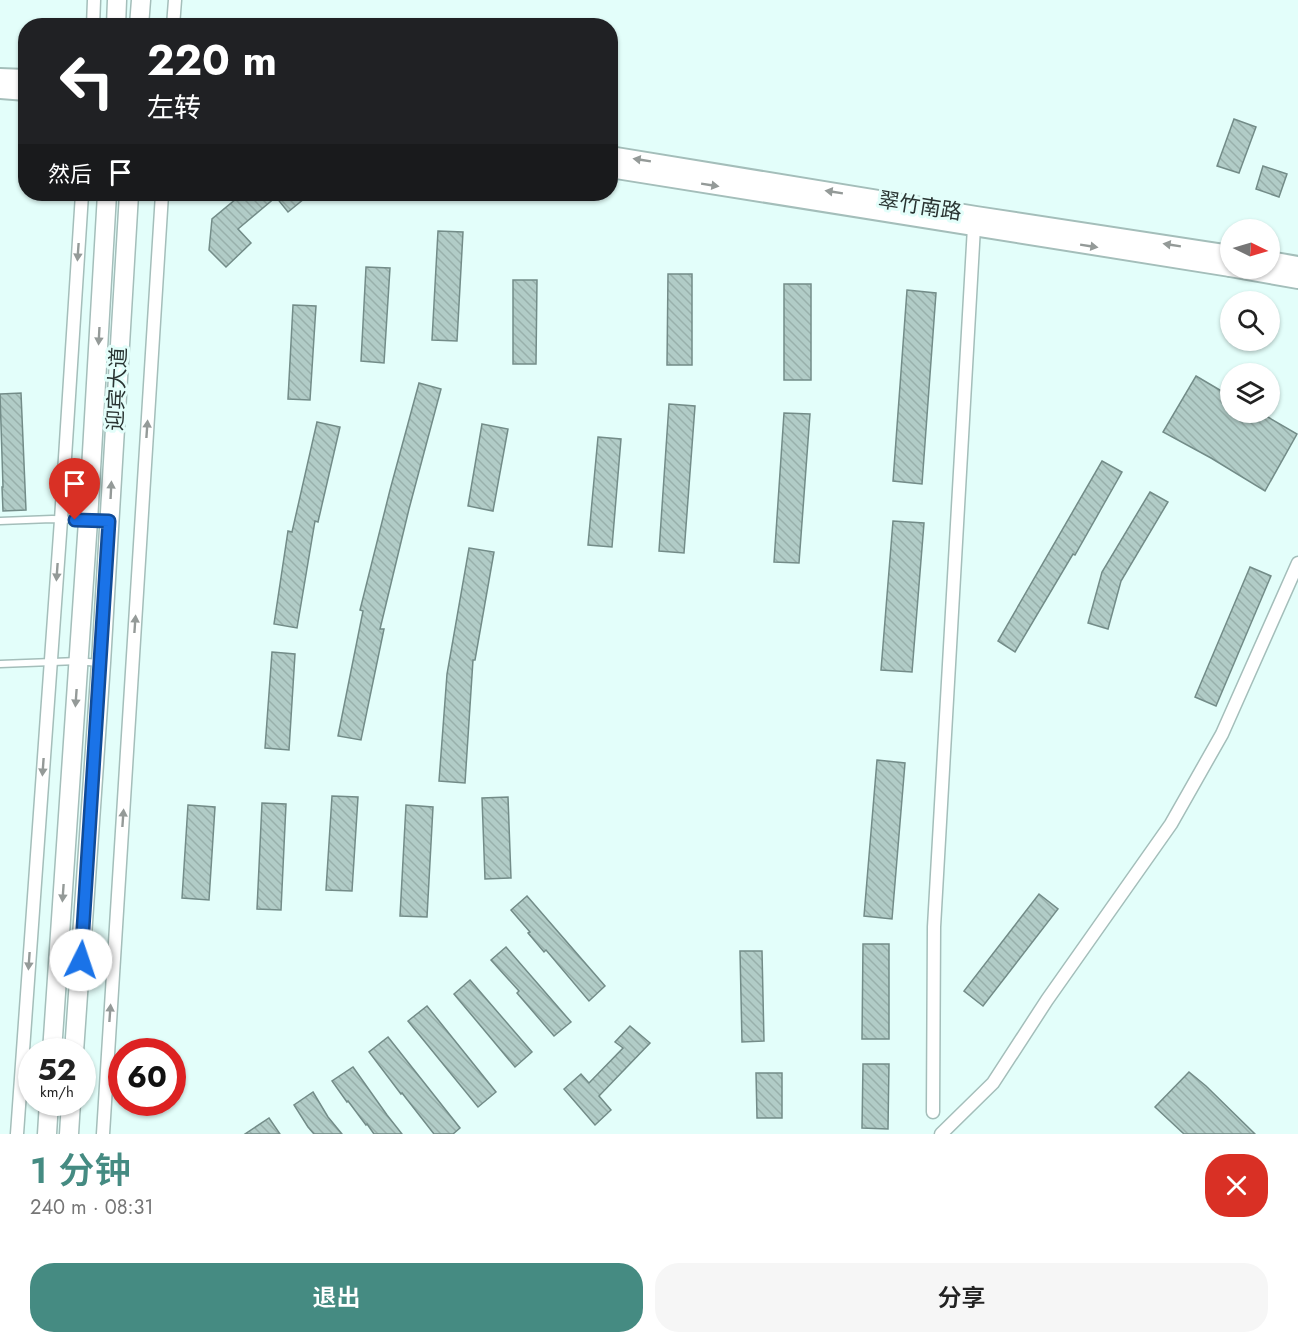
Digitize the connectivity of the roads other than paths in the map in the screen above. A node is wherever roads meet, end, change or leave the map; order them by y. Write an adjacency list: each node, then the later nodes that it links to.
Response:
1 (94, 0): 5 (street)
2 (117, 0): 6 (main road)
3 (141, 0): 7 (main road)
4 (175, 0): 8 (street)
5 (93, 18)
6 (116, 18)
7 (140, 18)
8 (174, 18)
9 (0, 77): 10 (main road)
10 (18, 78)
11 (0, 90): 12 (main road)
12 (18, 91)
13 (618, 156): 20 (main road, 翠竹南路, one-way to 13)
14 (618, 170): 19 (main road, 翠竹南路, one-way to 19)
15 (82, 201): 27 (street, one-way to 27)
16 (107, 201): 28 (main road, 迎宾大道, one-way to 28)
17 (129, 201): 29 (main road, 迎宾大道, one-way to 17)
18 (162, 201): 43 (street, one-way to 18)
19 (974, 227): 23 (main road, 翠竹南路, one-way to 23); 37 (street)
20 (1220, 252)
21 (1280, 263): 22 (main road)
22 (1298, 265)
23 (1220, 266)
24 (1280, 276): 25 (main road, 翠竹南路)
25 (1298, 279)
26 (0, 520): 27 (lane)
27 (61, 520): 28 (lane); 32 (street, one-way to 32)
28 (88, 521): 29 (lane); 31 (main road, 迎宾大道)
29 (109, 521): 33 (main road, 迎宾大道)
30 (1298, 563): 44 (street)
31 (78, 661): 32 (lane); 33 (lane); 35 (main road, 迎宾大道, one-way to 35)
32 (51, 662): 34 (lane); 40 (street, one-way to 40)
33 (100, 663): 36 (main road, 迎宾大道)
34 (0, 664)
35 (53, 1038)
36 (75, 1038)
37 (933, 1112)
38 (48, 1116): 41 (main road)
39 (70, 1116): 42 (main road)
40 (17, 1134)
41 (47, 1134)
42 (69, 1134)
43 (103, 1134)
44 (941, 1134)

